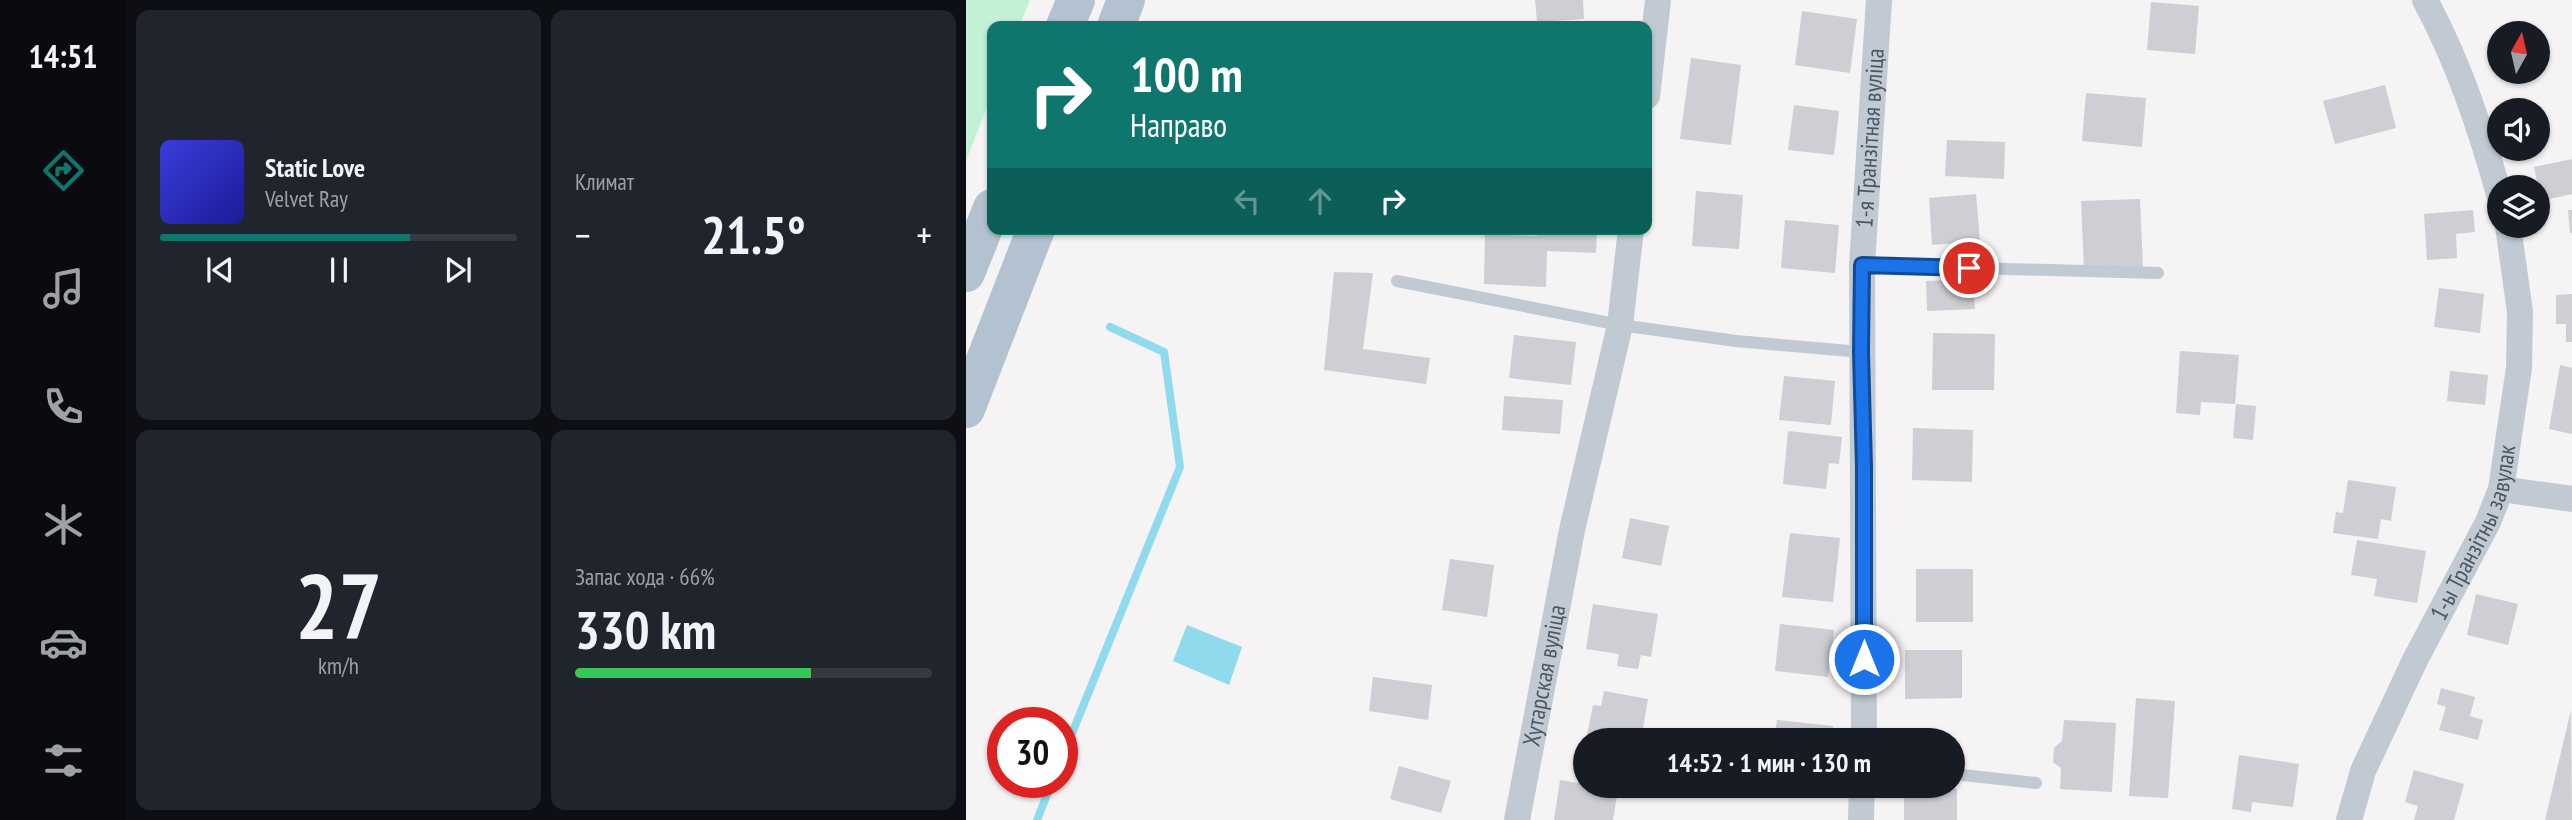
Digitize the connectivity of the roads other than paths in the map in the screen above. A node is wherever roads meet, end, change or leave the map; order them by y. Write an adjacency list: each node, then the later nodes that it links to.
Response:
1 (1076, 0): 6 (main road)
2 (1126, 0): 7 (main road)
3 (1658, 0): 8 (street)
4 (1879, 0): 14 (street, 1-я Транзітная вуліца)
5 (2425, 0): 9 (street)
6 (1067, 21)
7 (1118, 21)
8 (1652, 52)
9 (2494, 175)
10 (987, 220): 15 (main road)
11 (1034, 235): 20 (main road)
12 (1630, 235): 18 (street)
13 (2510, 238): 21 (street, 1-ы Транзітны завулак)
14 (1862, 265): 16 (lane); 19 (street, 1-я Транзітная вуліца)
15 (966, 273)
16 (2158, 273)
17 (1397, 281): 18 (lane)
18 (1620, 325): 19 (lane); 27 (street, Хутарская вуліца)
19 (1861, 352): 23 (street, 1-я Транзітная вуліца)
20 (966, 408)
21 (2501, 489): 22 (street); 29 (street, 1-ы Транзітны завулак)
22 (2572, 499)
23 (1864, 728)
24 (1965, 775): 25 (lane)
25 (2036, 783)
26 (1862, 798): 28 (street)
27 (1517, 820)
28 (1861, 820)
29 (2349, 820)

